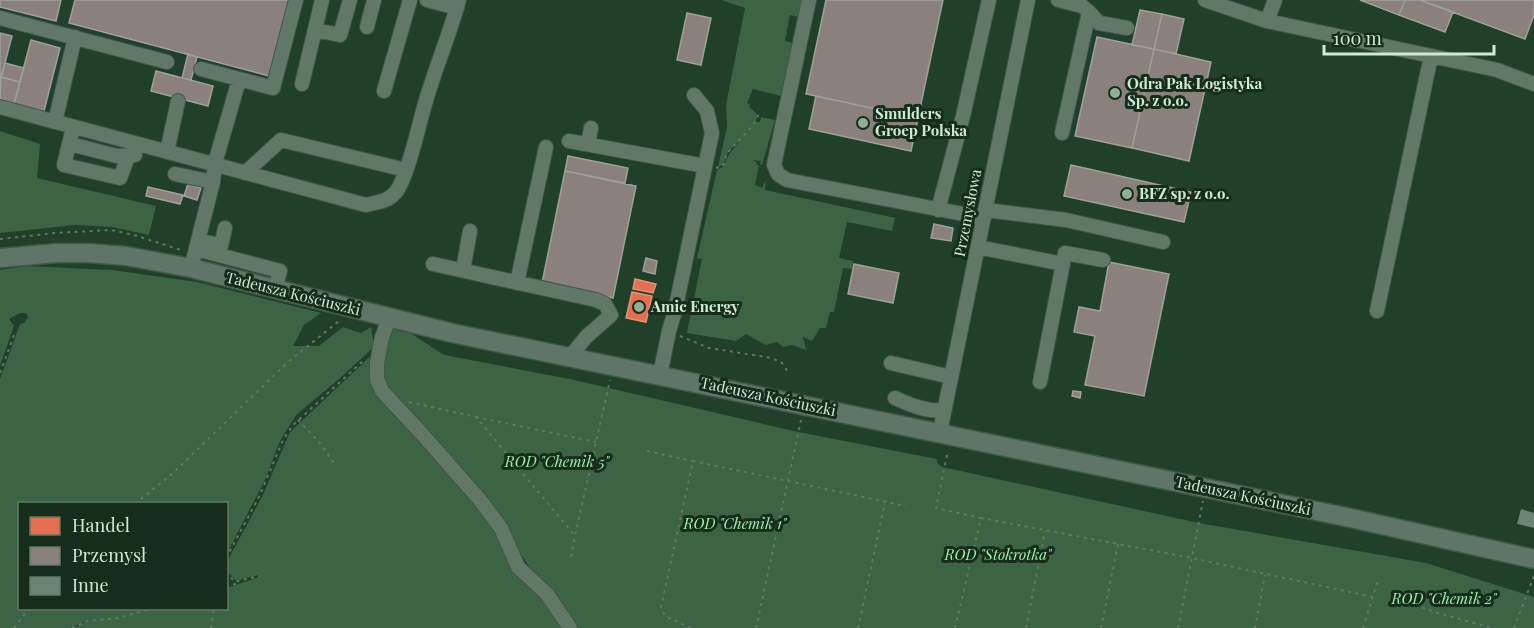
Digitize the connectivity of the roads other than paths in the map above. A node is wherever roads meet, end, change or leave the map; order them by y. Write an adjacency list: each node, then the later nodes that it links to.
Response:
1 (296, 0): 24 (street)
2 (322, 0): 19 (street)
3 (350, 0): 19 (street)
4 (374, 0): 17 (street)
5 (410, 0): 27 (street)
6 (427, 0): 13 (street)
7 (809, 0): 47 (street)
8 (989, 0): 47 (street)
9 (1028, 0): 48 (street, Przemysłowa)
10 (1058, 0): 14 (street)
11 (1205, 0): 16 (street)
12 (1275, 0): 16 (street)
13 (458, 4): 43 (street)
14 (1089, 12): 18 (street); 34 (street)
15 (0, 18): 20 (street)
16 (1267, 21): 21 (street)
17 (367, 27)
18 (1127, 28)
19 (315, 30): 26 (street)
20 (75, 37): 22 (street); 31 (street)
21 (1431, 56): 25 (street); 62 (street)
22 (166, 63)
23 (201, 69): 24 (street)
24 (239, 80): 41 (street)
25 (1533, 80)
26 (302, 84)
27 (384, 91)
28 (694, 95): 42 (street)
29 (178, 102): 39 (street)
30 (0, 107): 31 (street)
31 (55, 122): 32 (street)
32 (73, 128): 36 (street); 39 (street)
33 (591, 129): 37 (street)
34 (1062, 133)
35 (569, 141): 37 (street)
36 (70, 144): 40 (street); 40 (street)
37 (588, 144): 42 (street)
38 (546, 147): 60 (street)
39 (161, 150): 40 (street); 41 (street)
40 (128, 157)
41 (215, 163): 44 (street); 46 (street)
42 (705, 166): 66 (street)
43 (406, 170): 44 (street); 44 (street)
44 (245, 173)
45 (176, 174): 46 (street)
46 (213, 182): 52 (street)
47 (938, 210): 48 (street)
48 (985, 214): 51 (street); 53 (street, Przemysłowa)
49 (225, 228): 52 (street)
50 (470, 231): 59 (street)
51 (1163, 242)
52 (197, 245): 58 (street); 61 (street)
53 (978, 247): 57 (street); 67 (street, Przemysłowa)
54 (0, 258): 58 (main road, Tadeusza Kościuszki)
55 (1103, 260): 57 (street)
56 (433, 264): 59 (street)
57 (1063, 264): 68 (street)
58 (191, 268): 61 (main road, Tadeusza Kościuszki)
59 (463, 270): 60 (street)
60 (517, 283): 64 (street)
61 (275, 289): 63 (main road, Tadeusza Kościuszki)
62 (1377, 311)
63 (388, 319): 64 (main road, Tadeusza Kościuszki); 73 (street)
64 (570, 357): 66 (main road, Tadeusza Kościuszki)
65 (891, 363): 67 (street)
66 (660, 375): 71 (main road, Tadeusza Kościuszki)
67 (951, 377): 70 (street, Przemysłowa)
68 (1040, 382)
69 (895, 398): 70 (street)
70 (944, 411): 71 (street, Przemysłowa)
71 (940, 432): 72 (main road, Tadeusza Kościuszki)
72 (1534, 559)
73 (570, 628)

